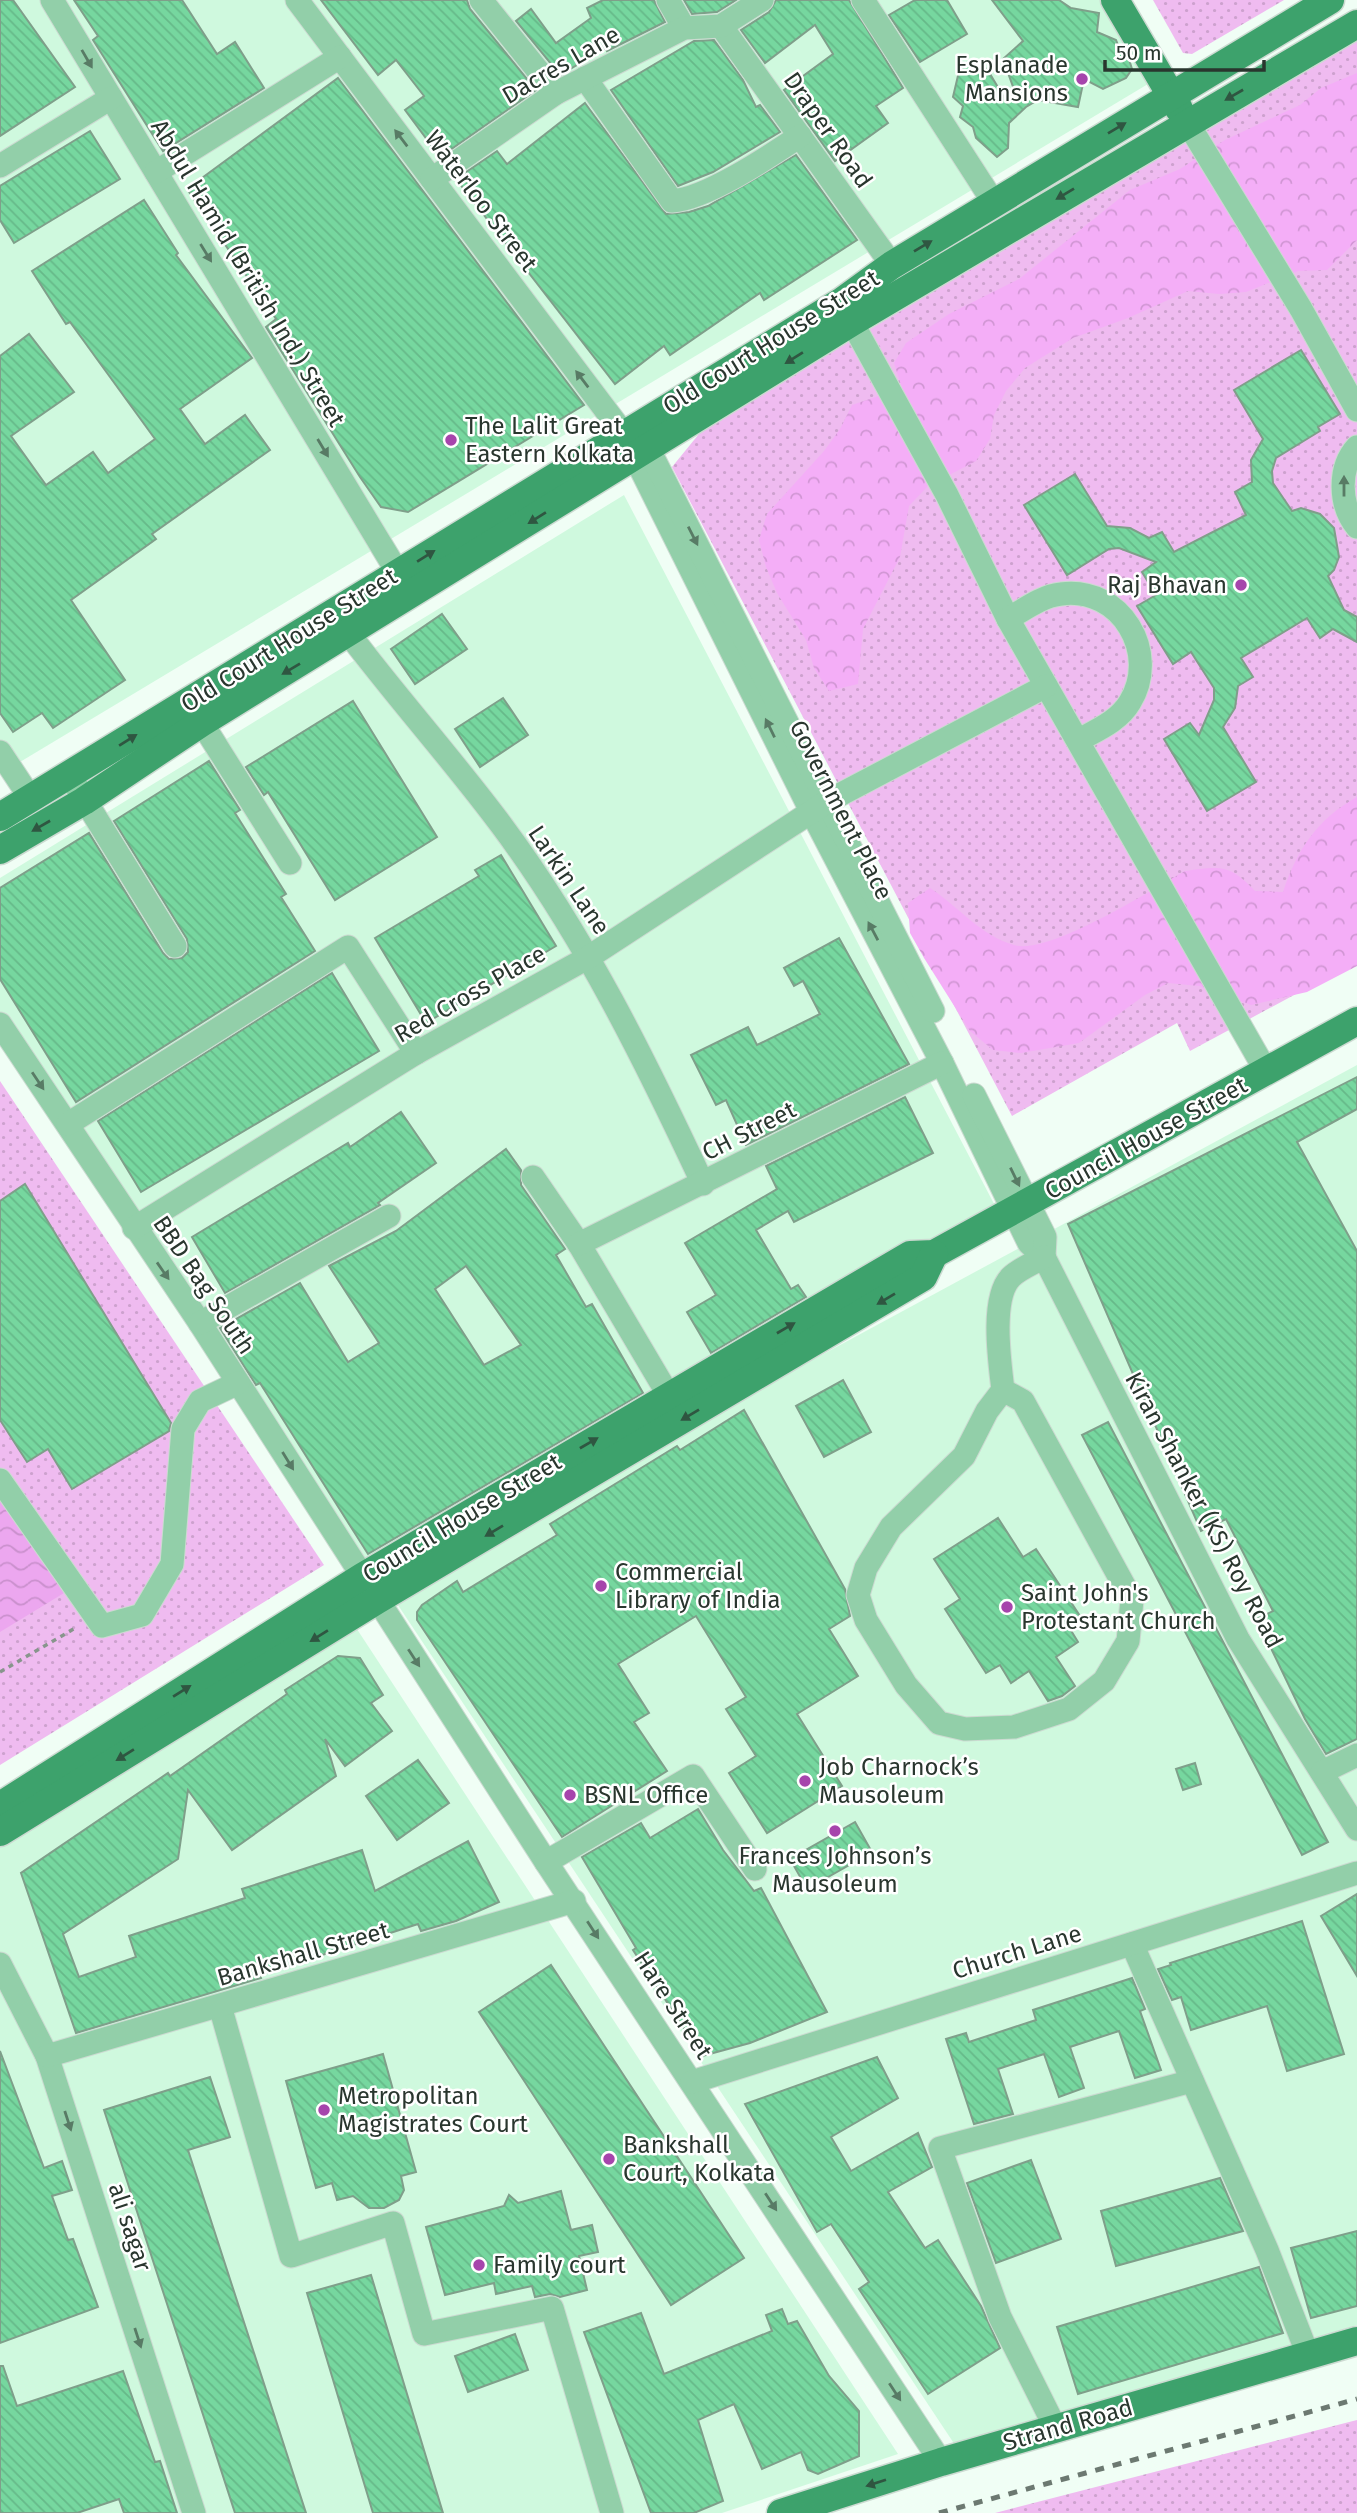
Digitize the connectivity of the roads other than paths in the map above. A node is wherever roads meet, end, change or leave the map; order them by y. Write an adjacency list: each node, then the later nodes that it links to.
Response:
1 (52, 0): 16 (street, Abdul Hamid (British Ind.) Street, one-way to 16)
2 (297, 0): 12 (street, Waterloo Street)
3 (481, 0): 14 (street)
4 (668, 0): 11 (street)
5 (762, 0): 10 (street, Dacres Lane)
6 (863, 0): 22 (street)
7 (1115, 0): 15 (main road)
8 (1330, 0): 15 (main road, Old Court House Street)
9 (1357, 24): 17 (main road, one-way to 17)
10 (721, 26): 11 (street, Dacres Lane); 18 (street, Draper Road)
11 (684, 28): 13 (street, Dacres Lane)
12 (340, 57): 20 (street); 21 (street, Waterloo Street, one-way to 12)
13 (585, 78): 14 (street, Dacres Lane); 18 (street)
14 (556, 93): 21 (street, Dacres Lane)
15 (1171, 95): 17 (main road); 22 (main road, Old Court House Street, one-way to 15)
16 (111, 98): 19 (street); 20 (street, Abdul Hamid (British Ind.) Street)
17 (1187, 122): 24 (main road, one-way to 24); 25 (street)
18 (800, 136): 23 (street, Draper Road)
19 (0, 166)
20 (156, 172): 29 (street, Abdul Hamid (British Ind.) Street, one-way to 29)
21 (432, 179): 26 (street, Waterloo Street, one-way to 21)
22 (994, 203): 23 (main road, Old Court House Street, one-way to 22)
23 (892, 265): 24 (main road, Old Court House Street)
24 (846, 312): 26 (main road, Old Court House Street); 30 (street)
25 (1357, 410)
26 (636, 441): 29 (main road, Old Court House Street, one-way to 26); 31 (main road, one-way to 31); 39 (street, Waterloo Street)
27 (1357, 447): 28 (street, one-way to 27)
28 (1357, 527)
29 (398, 573): 33 (main road, Old Court House Street)
30 (1008, 619): 32 (street); 34 (street)
31 (349, 634): 33 (main road, one-way to 33); 44 (street, Larkin Lane)
32 (1046, 686): 34 (street); 39 (street, Red Cross Place)
33 (194, 712): 36 (main road, Old Court House Street, one-way to 33); 38 (main road); 42 (street)
34 (1079, 740): 49 (street)
35 (0, 753): 37 (street)
36 (70, 776): 37 (main road, Old Court House Street); 38 (street)
37 (31, 799): 40 (main road, Old Court House Street)
38 (85, 801): 41 (main road, one-way to 41); 43 (street)
39 (820, 806): 44 (street, Red Cross Place); 48 (street, Government Place, one-way to 39); 53 (street, one-way to 53)
40 (0, 817)
41 (0, 850)
42 (290, 863)
43 (175, 946)
44 (589, 957): 47 (street, Red Cross Place); 52 (street, Larkin Lane)
45 (1357, 1021): 49 (main road, Council House Street)
46 (0, 1024): 50 (street, BBD Bag South, one-way to 50)
47 (416, 1054): 50 (street); 55 (street, Red Cross Place)
48 (942, 1063): 52 (street, CH Street); 53 (street, Government Place)
49 (1266, 1071): 53 (main road, Council House Street)
50 (68, 1125): 55 (street, BBD Bag South)
51 (533, 1177): 56 (street)
52 (702, 1184): 56 (street, CH Street)
53 (1020, 1207): 57 (main road, Council House Street); 58 (street, Kiran Shanker (KS) Roy Road)
54 (388, 1216): 59 (street)
55 (134, 1228): 59 (street, BBD Bag South, one-way to 59)
56 (579, 1244): 62 (street)
57 (934, 1254): 62 (main road, Council House Street, one-way to 57); 65 (main road, Council House Street, one-way to 65)
58 (1044, 1257): 61 (street); 67 (street, Kiran Shanker (KS) Roy Road)
59 (200, 1323): 60 (street, BBD Bag South)
60 (238, 1383): 63 (street); 64 (street, BBD Bag South, one-way to 64)
61 (1003, 1390): 61 (street)
62 (669, 1396): 64 (main road, Council House Street, one-way to 62)
63 (0, 1480)
64 (362, 1577): 65 (street, Hare Street); 68 (main road, Council House Street, one-way to 64)
65 (377, 1600): 70 (main road, Council House Street, one-way to 70); 71 (street, Hare Street, one-way to 71)
66 (1357, 1755): 67 (street)
67 (1322, 1772): 69 (street, Kiran Shanker (KS) Roy Road)
68 (0, 1806)
69 (1357, 1829)
70 (0, 1832)
71 (546, 1862): 72 (street); 74 (street, Hare Street)
72 (755, 1869)
73 (1357, 1873): 75 (street, Church Lane)
74 (574, 1901): 77 (street, Bankshall Street); 80 (street, Hare Street, one-way to 80)
75 (1132, 1944): 79 (street); 80 (street, Church Lane)
76 (0, 1964): 78 (street, ali sagar)
77 (220, 2006): 78 (street, Bankshall Street); 86 (street)
78 (47, 2056): 85 (street, ali sagar, one-way to 85)
79 (1192, 2081): 82 (street); 83 (street)
80 (692, 2082): 84 (street, Hare Street, one-way to 84)
81 (1357, 2341): 82 (main road, Strand Road)
82 (1308, 2355): 83 (main road, Strand Road)
83 (1056, 2429): 84 (main road, Strand Road)
84 (941, 2462): 87 (main road, Strand Road, one-way to 87)
85 (194, 2513)
86 (612, 2513)
87 (781, 2513)

